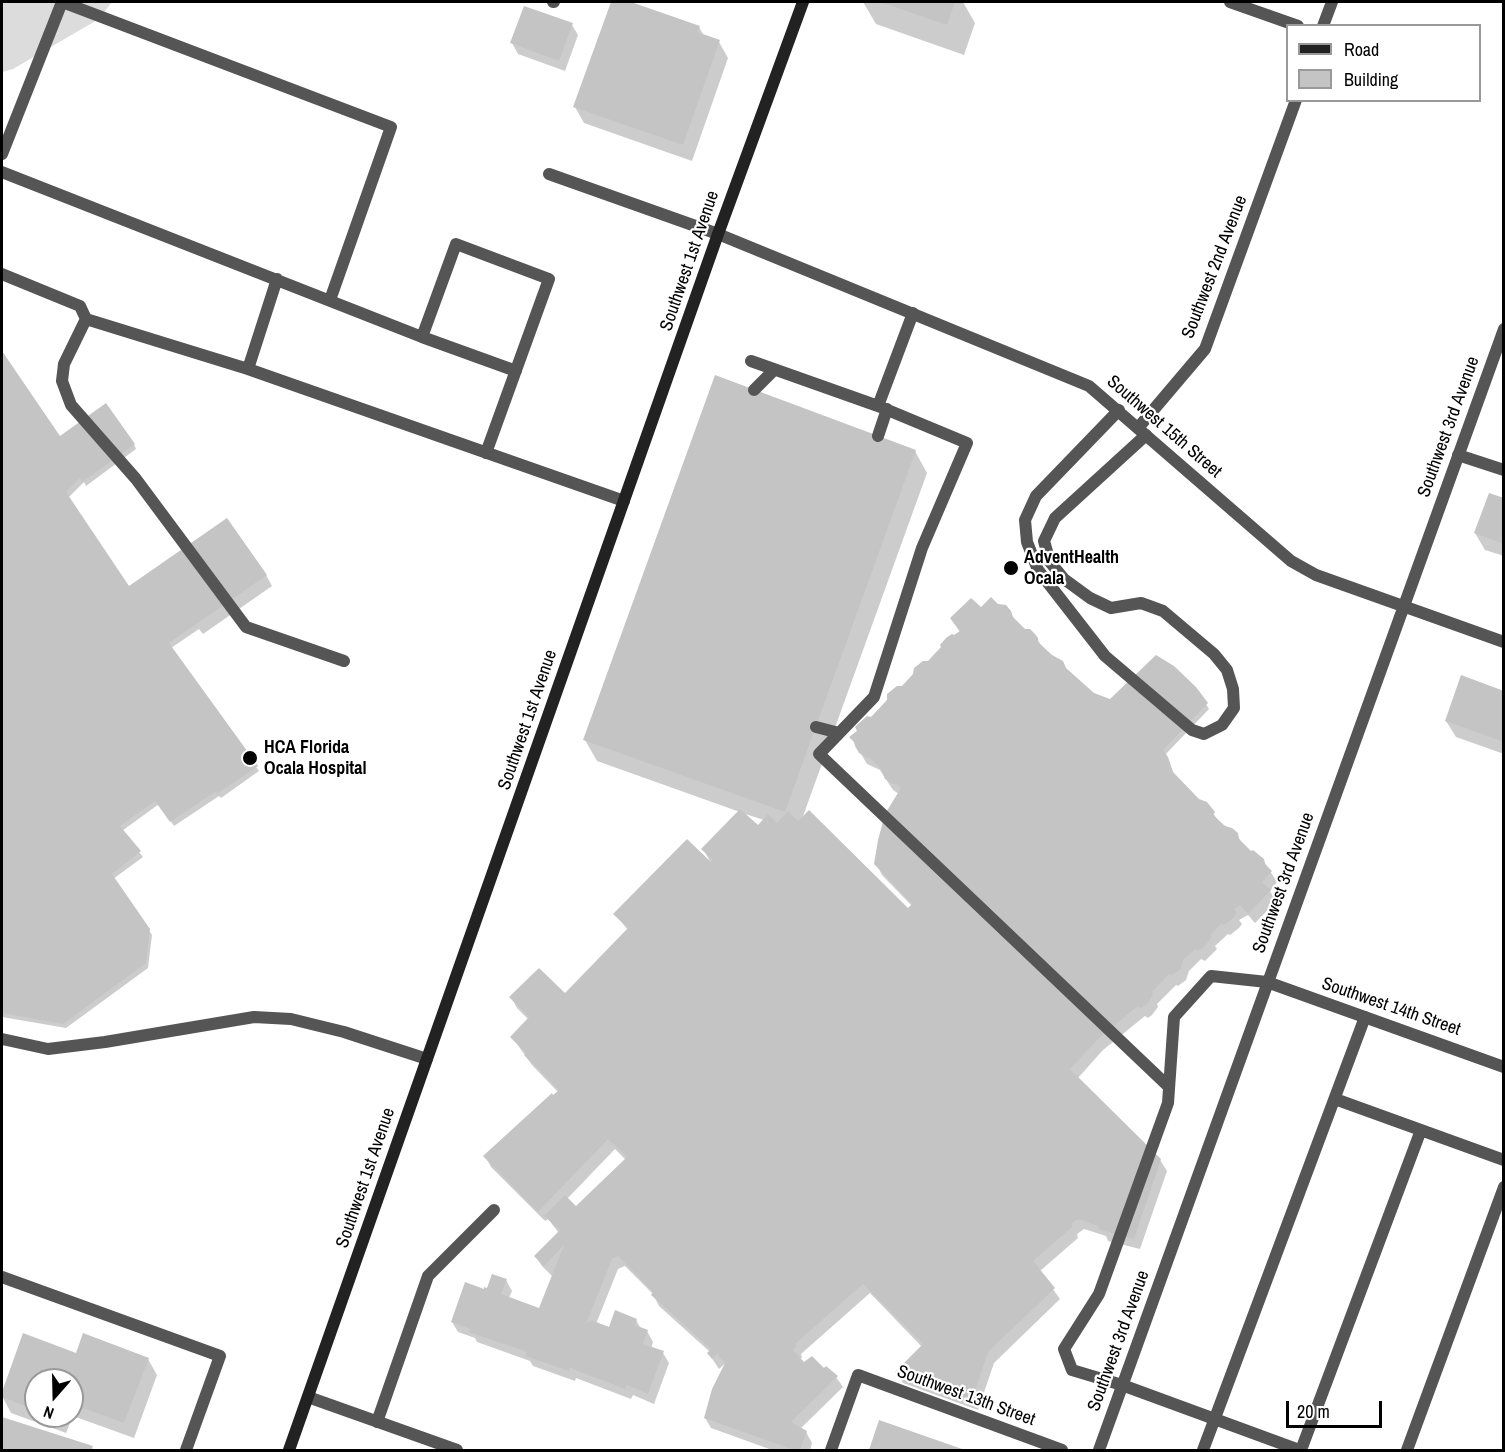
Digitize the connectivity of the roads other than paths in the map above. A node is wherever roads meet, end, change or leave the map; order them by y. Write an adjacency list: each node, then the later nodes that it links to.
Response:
1 (803, 2): 10 (street, Southwest 1st Avenue)
2 (1230, 2): 4 (street)
3 (1332, 2): 5 (street)
4 (1292, 24)
5 (1324, 24)
6 (1295, 102): 25 (street, Southwest 2nd Avenue)
7 (2, 154): 13 (street)
8 (2, 172): 12 (street)
9 (549, 174): 10 (street, Southwest 15th Street)
10 (718, 234): 14 (street, Southwest 15th Street); 30 (street, Southwest 1st Avenue)
11 (2, 274): 15 (street)
12 (277, 279): 13 (street); 19 (street)
13 (330, 300): 17 (street)
14 (913, 313): 23 (street); 24 (street, Southwest 15th Street)
15 (86, 319): 19 (street); 33 (street)
16 (1503, 329): 28 (street, Southwest 3rd Avenue)
17 (422, 337): 21 (street); 21 (street)
18 (751, 361): 20 (street)
19 (248, 369): 27 (street)
20 (774, 370): 22 (street); 23 (street)
21 (516, 371): 27 (street)
22 (754, 390)
23 (882, 408): 26 (street); 35 (street)
24 (1119, 410): 25 (street, Southwest 15th Street); 25 (street, Southwest 2nd Avenue)
25 (1142, 431): 31 (street, Southwest 15th Street)
26 (878, 436)
27 (486, 453): 30 (street)
28 (1458, 454): 29 (street); 31 (street, Southwest 3rd Avenue)
29 (1503, 470)
30 (624, 501): 39 (street, Southwest 1st Avenue)
31 (1404, 606): 32 (street, Southwest 15th Street); 36 (street, Southwest 3rd Avenue)
32 (1503, 642)
33 (344, 661)
34 (816, 727): 35 (street)
35 (839, 733): 41 (street)
36 (1267, 982): 37 (street, Southwest 14th Street); 41 (street, Southwest 14th Street); 48 (street, Southwest 3rd Avenue)
37 (1365, 1017): 40 (street, Southwest 14th Street); 42 (street)
38 (2, 1039): 39 (street)
39 (427, 1059): 49 (street, Southwest 1st Avenue)
40 (1503, 1067)
41 (1169, 1087): 48 (street)
42 (1335, 1099): 43 (street); 50 (street)
43 (1421, 1130): 44 (street); 59 (street)
44 (1503, 1160)
45 (1503, 1186): 60 (street)
46 (494, 1210): 51 (street)
47 (2, 1278): 52 (street)
48 (1122, 1385): 50 (street); 57 (street, Southwest 3rd Avenue)
49 (308, 1397): 51 (street); 53 (street, Southwest 1st Avenue)
50 (1215, 1419): 58 (street); 59 (street)
51 (377, 1422): 54 (street)
52 (186, 1450)
53 (289, 1450)
54 (457, 1450)
55 (831, 1450): 56 (street, Southwest 13th Street)
56 (1062, 1450)
57 (1099, 1450)
58 (1203, 1450)
59 (1300, 1450)
60 (1407, 1450)

